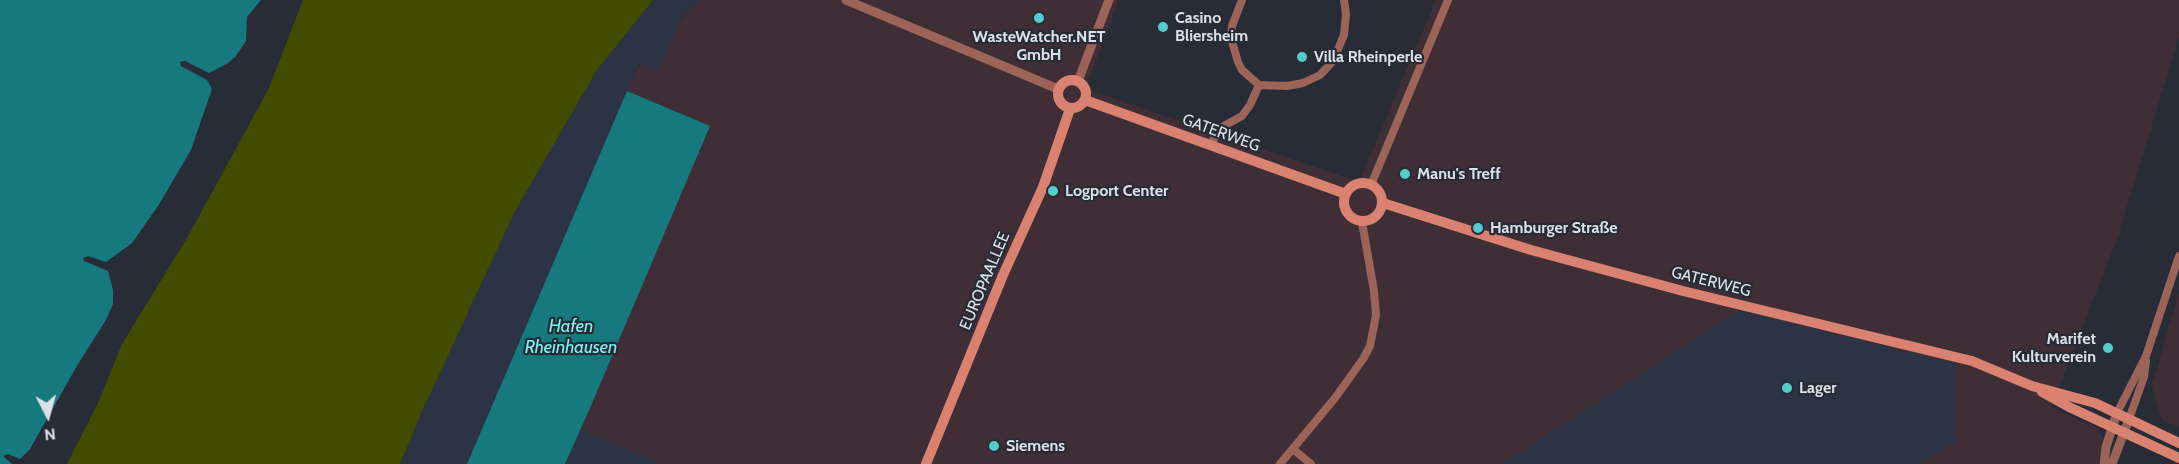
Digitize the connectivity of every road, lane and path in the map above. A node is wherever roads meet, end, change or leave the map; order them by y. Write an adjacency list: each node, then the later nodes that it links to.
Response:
1 (846, 0): 8 (street)
2 (1110, 0): 6 (street)
3 (1242, 0): 7 (street)
4 (1344, 0): 7 (street)
5 (1448, 0): 12 (street)
6 (1078, 81): 8 (main road); 9 (main road)
7 (1259, 84): 11 (street)
8 (1059, 89): 10 (main road)
9 (1085, 100): 10 (main road); 11 (main road, GATERWEG)
10 (1070, 109): 27 (main road, EUROPAALLEE)
11 (1210, 146): 13 (main road, GATERWEG)
12 (1371, 185): 13 (main road); 14 (main road)
13 (1346, 194): 15 (main road)
14 (1383, 203): 15 (main road); 19 (main road, GATERWEG)
15 (1362, 222): 25 (street)
16 (2179, 256): 17 (street)
17 (2177, 268): 18 (street)
18 (2146, 356): 20 (street); 21 (street)
19 (2032, 386): 20 (main road, GATERWEG); 22 (main road, GATERWEG)
20 (2117, 413): 21 (main road, GATERWEG); 22 (street)
21 (2129, 418): 23 (street); 24 (main road, GATERWEG)
22 (2113, 427): 23 (main road, GATERWEG); 30 (street)
23 (2124, 432): 26 (main road, GATERWEG); 31 (street)
24 (2179, 443)
25 (1293, 449): 28 (street); 29 (street)
26 (2179, 458)
27 (926, 464)
28 (1280, 464)
29 (1311, 464)
30 (2104, 464)
31 (2112, 464)

